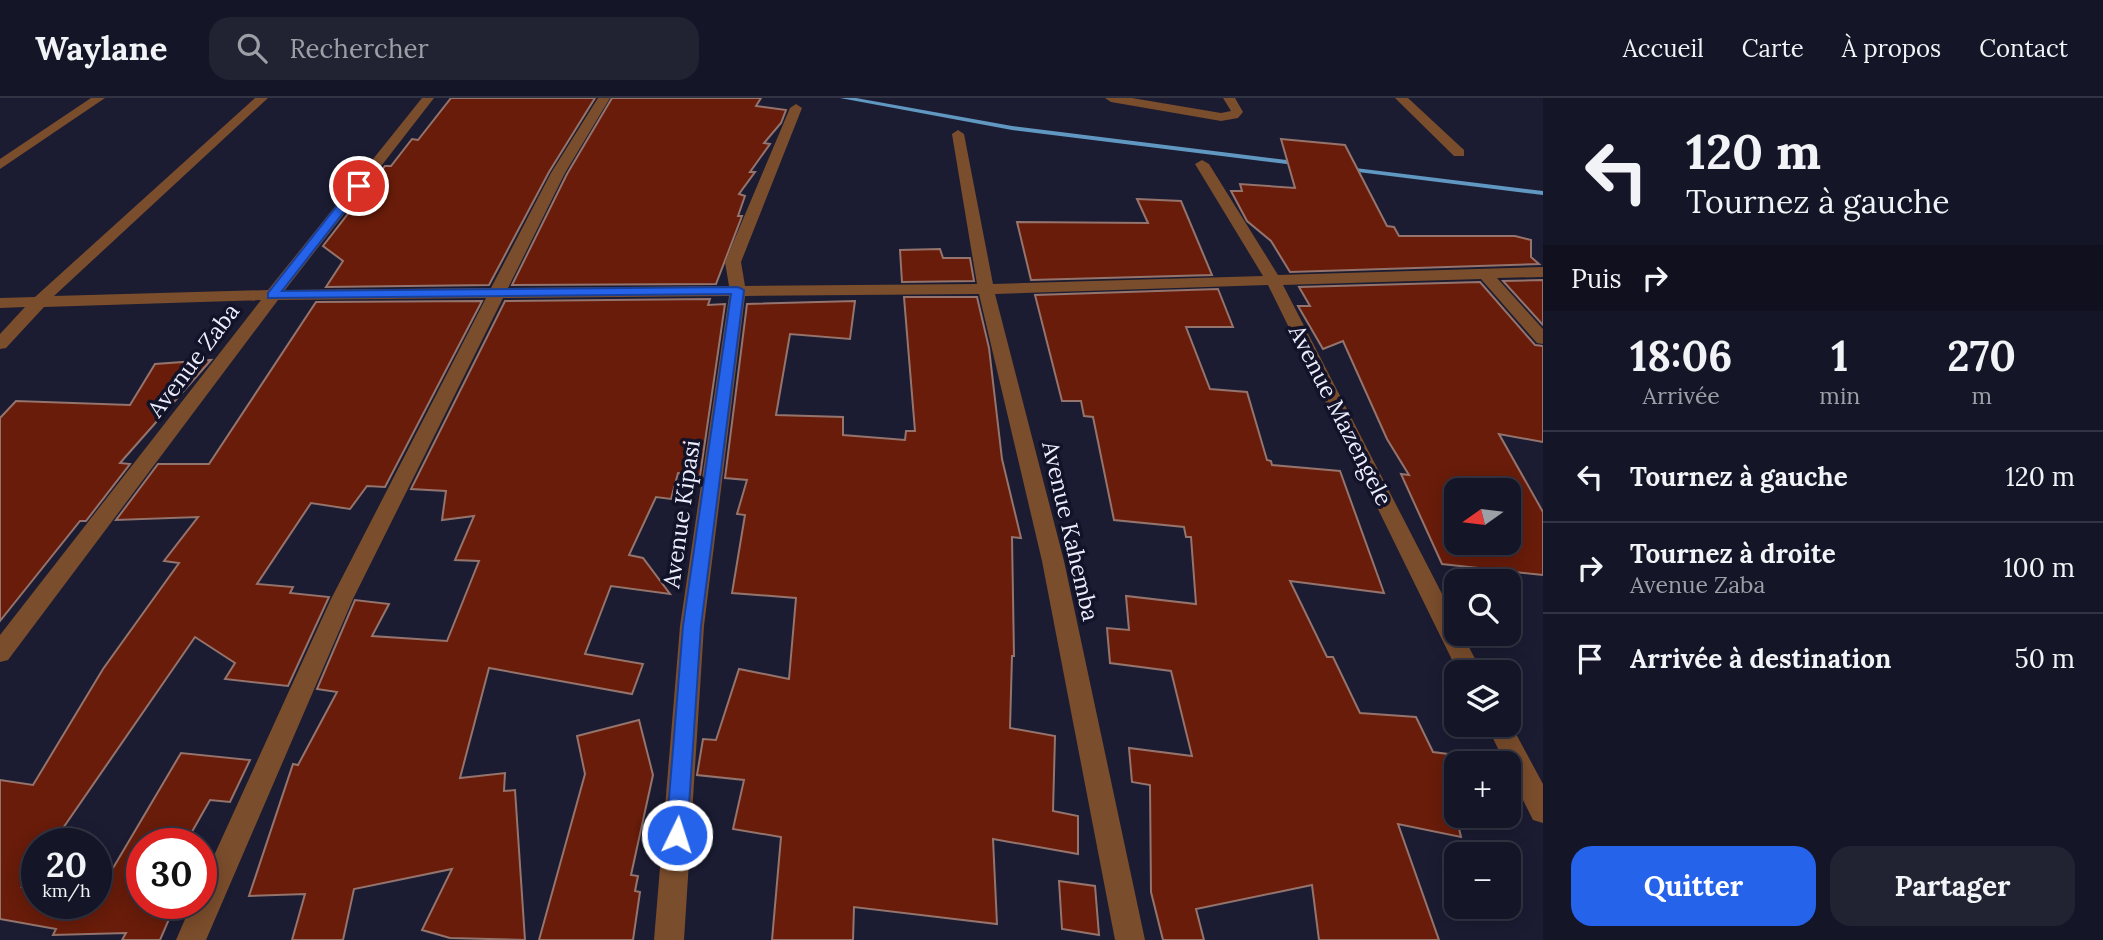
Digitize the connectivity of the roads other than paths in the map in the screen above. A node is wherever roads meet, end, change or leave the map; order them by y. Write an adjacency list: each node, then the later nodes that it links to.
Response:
1 (99, 98): 11 (street)
2 (262, 98): 20 (street)
3 (428, 98): 19 (street, Avenue Zaba)
4 (604, 98): 18 (street)
5 (1111, 98): 6 (street)
6 (1229, 98)
7 (1401, 98): 10 (street)
8 (796, 108): 17 (street, Avenue Kipasi)
9 (958, 134): 16 (street, Avenue Kahemba)
10 (1459, 153)
11 (0, 164)
12 (1202, 164): 15 (street, Avenue Mazengele)
13 (1543, 272): 14 (street)
14 (1485, 274): 15 (street); 22 (street)
15 (1272, 278): 16 (street); 25 (street, Avenue Mazengele)
16 (986, 289): 17 (street); 30 (street, Avenue Kahemba)
17 (738, 290): 18 (street); 29 (street, Avenue Kipasi)
18 (495, 294): 19 (street); 28 (street)
19 (273, 295): 20 (street); 24 (street, Avenue Zaba)
20 (40, 301): 21 (street); 23 (street)
21 (0, 303)
22 (1543, 339)
23 (0, 344)
24 (0, 653)
25 (1464, 660)
26 (1505, 737): 27 (street)
27 (1543, 811)
28 (191, 940)
29 (669, 940)
30 (1129, 940)

